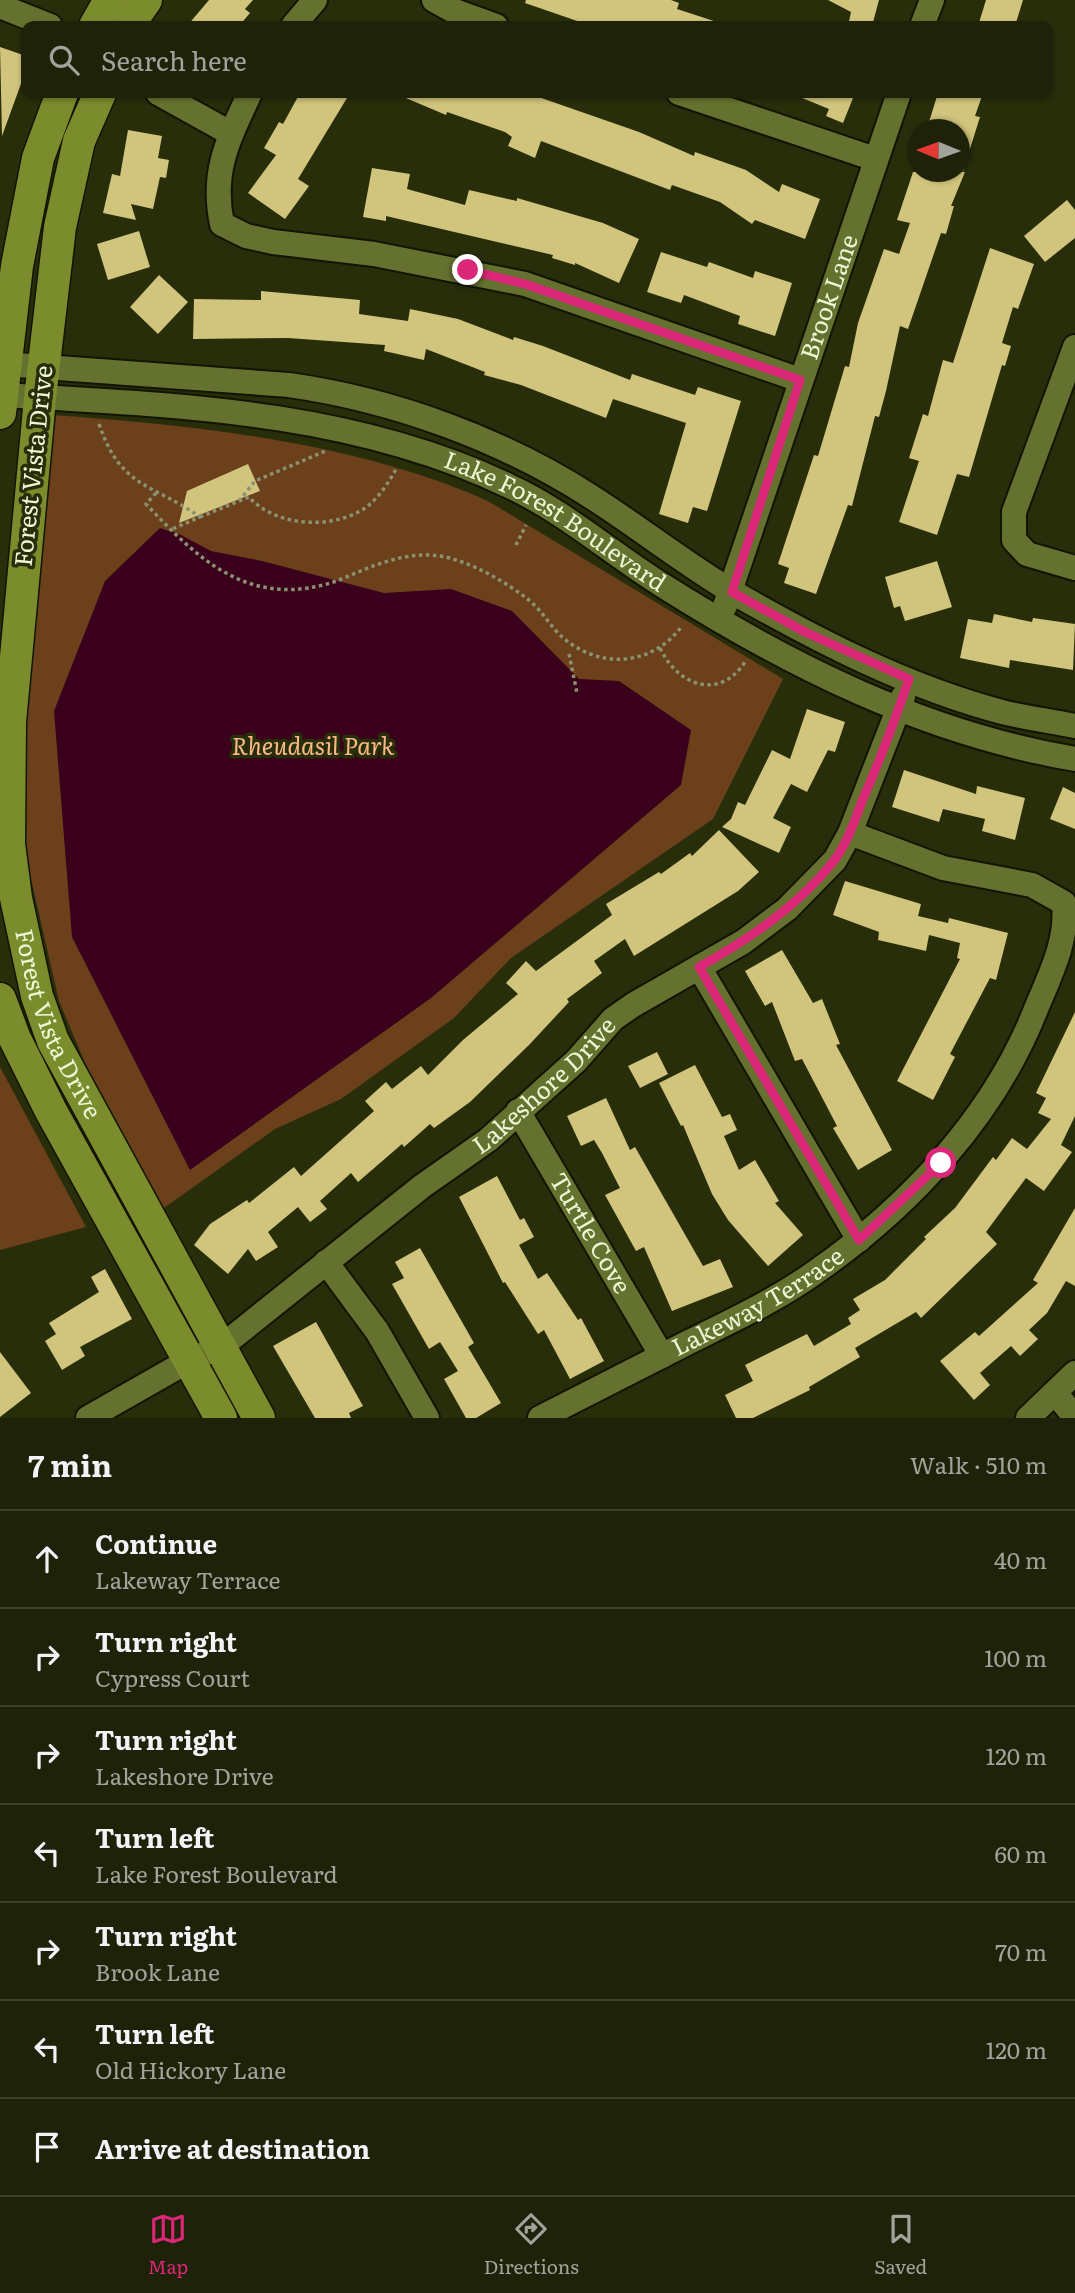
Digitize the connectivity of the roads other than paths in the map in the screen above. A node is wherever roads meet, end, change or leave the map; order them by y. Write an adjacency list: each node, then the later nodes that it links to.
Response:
1 (110, 0): 8 (main road)
2 (146, 0): 9 (main road)
3 (315, 0): 10 (street)
4 (435, 0): 11 (street)
5 (932, 0): 12 (street)
6 (0, 6): 7 (street)
7 (38, 21)
8 (98, 21)
9 (131, 21)
10 (297, 21)
11 (482, 21)
12 (924, 21)
13 (60, 98): 22 (main road, Forest Vista Drive)
14 (98, 98): 24 (main road, Forest Vista Drive)
15 (167, 98): 19 (street)
16 (248, 98): 19 (street)
17 (694, 98): 20 (street)
18 (896, 98): 20 (street, Brook Lane)
19 (230, 134): 23 (street)
20 (875, 159): 23 (street, Brook Lane)
21 (1075, 347): 26 (street)
22 (4, 365): 24 (street, Lake Forest Boulevard); 25 (main road, Forest Vista Drive)
23 (800, 380): 27 (street, Brook Lane)
24 (42, 383): 25 (street, Lake Forest Boulevard); 27 (street, Lake Forest Boulevard); 28 (street, Lake Forest Boulevard); 39 (main road, Forest Vista Drive)
25 (1, 404)
26 (1075, 568)
27 (732, 592): 28 (street, Brook Lane); 29 (street, Lake Forest Boulevard)
28 (718, 620): 30 (street, Lake Forest Boulevard)
29 (909, 679): 30 (street, Lakeshore Drive); 31 (street, Lake Forest Boulevard)
30 (899, 710): 32 (street, Lake Forest Boulevard); 33 (street, Lakeshore Drive)
31 (1075, 726)
32 (1075, 759)
33 (850, 833): 34 (street, Lakeshore Drive); 37 (street, Lakeway Terrace)
34 (699, 967): 36 (street, Lakeshore Drive); 37 (street)
35 (0, 999): 41 (main road, Forest Vista Drive)
36 (518, 1111): 38 (street, Lakeshore Drive); 40 (street, Turtle Cove)
37 (859, 1240): 40 (street, Lakeway Terrace)
38 (326, 1262): 39 (street, Lakeshore Drive); 48 (street)
39 (222, 1346): 41 (street, Lakeshore Drive); 47 (main road, Forest Vista Drive)
40 (662, 1356): 49 (street, Lakeway Terrace)
41 (188, 1361): 45 (street, Lakeshore Drive); 46 (main road, Forest Vista Drive)
42 (1075, 1373): 43 (street)
43 (1056, 1394): 44 (street); 50 (street)
44 (1075, 1417)
45 (88, 1418)
46 (221, 1418)
47 (259, 1418)
48 (427, 1418)
49 (540, 1418)
50 (1028, 1418)

